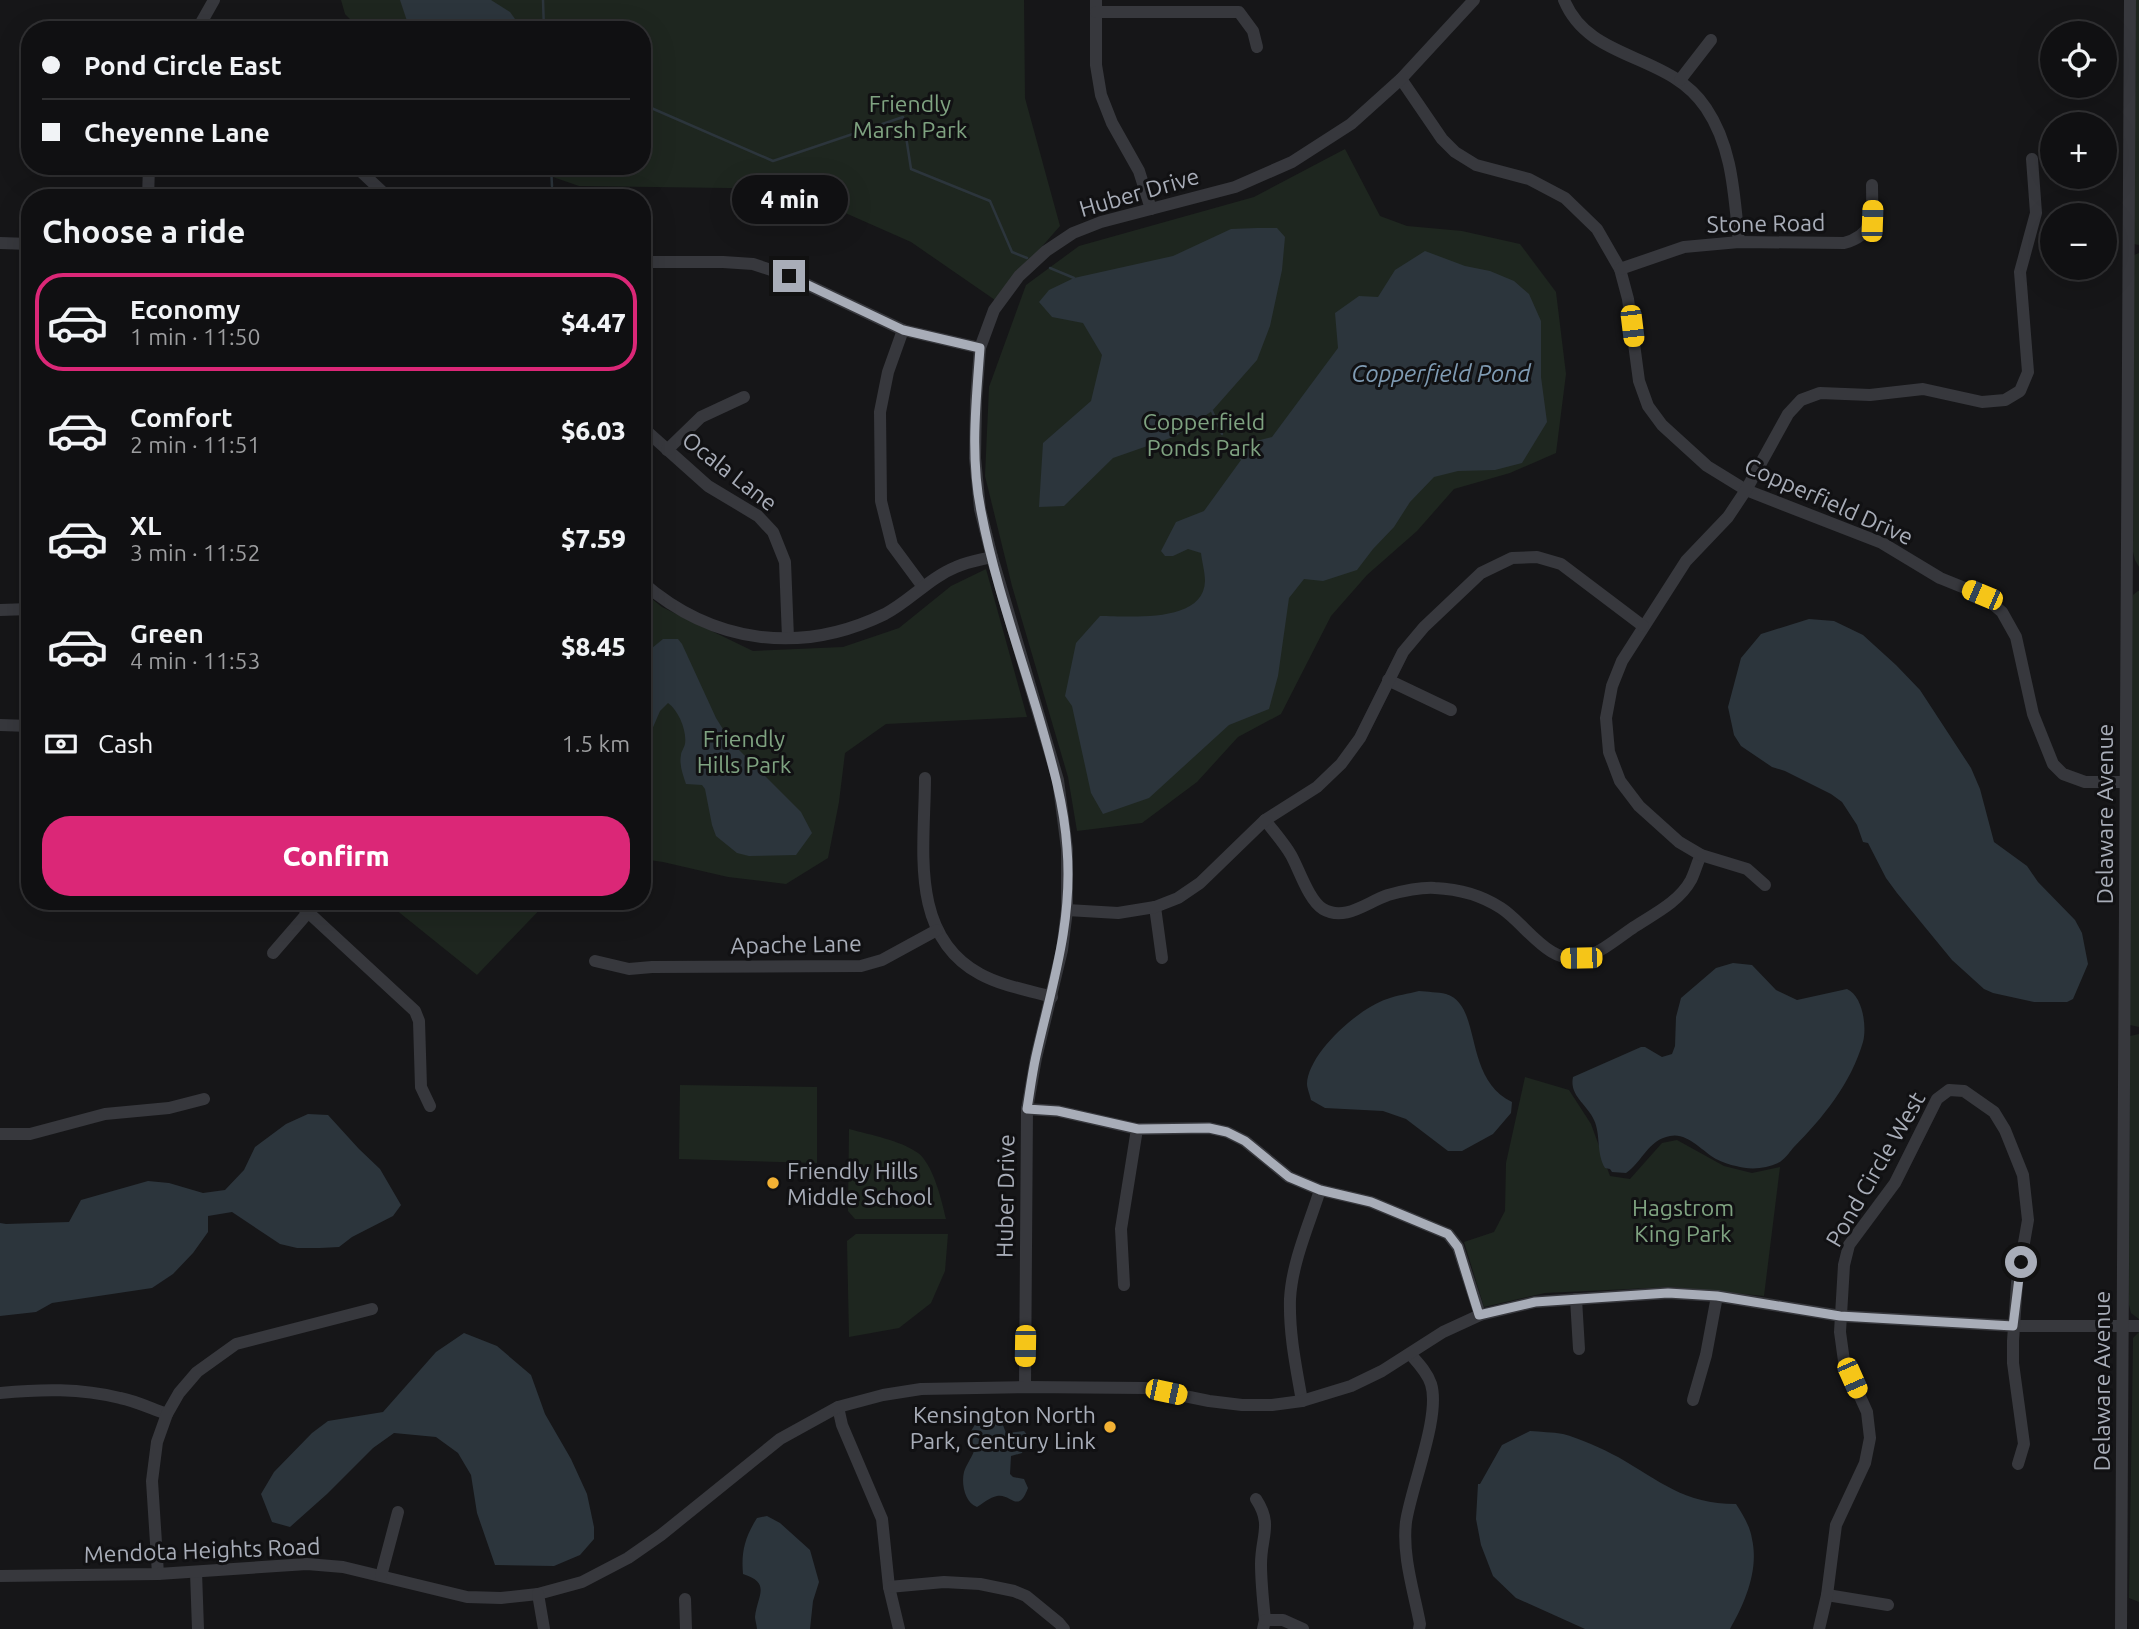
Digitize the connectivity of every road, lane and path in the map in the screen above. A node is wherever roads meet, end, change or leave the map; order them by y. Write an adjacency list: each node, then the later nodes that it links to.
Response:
1 (214, 0): 6 (street)
2 (1474, 0): 9 (street, Huber Drive)
3 (1564, 0): 10 (street)
4 (2130, 0): 28 (street, Delaware Avenue)
5 (1096, 6): 8 (street); 15 (street)
6 (206, 21)
7 (1711, 40): 10 (street)
8 (1257, 47)
9 (1401, 79): 15 (street, Huber Drive); 20 (street, Copperfield Drive)
10 (1680, 80): 16 (street)
11 (2032, 159): 26 (street)
12 (365, 175): 14 (street)
13 (1872, 186): 16 (street, Stone Road)
14 (379, 189)
15 (1151, 209): 22 (street, Huber Drive)
16 (1739, 242): 20 (street, Stone Road)
17 (0, 243): 18 (street)
18 (21, 244)
19 (651, 262): 21 (street)
20 (1620, 269): 26 (street, Copperfield Drive)
21 (903, 330): 22 (street); 30 (street)
22 (980, 348): 27 (street, Huber Drive)
23 (744, 397): 25 (street)
24 (651, 435): 25 (street, Ocala Lane)
25 (667, 450): 35 (street, Ocala Lane)
26 (1746, 490): 34 (street); 41 (street, Copperfield Drive)
27 (992, 557): 30 (street); 46 (street, Huber Drive)
28 (2126, 573): 29 (street); 41 (street, Delaware Avenue)
29 (2139, 579)
30 (923, 587): 35 (street)
31 (651, 590): 35 (street)
32 (21, 609): 33 (street)
33 (0, 610)
34 (1643, 626): 36 (street); 43 (street)
35 (788, 638)
36 (1388, 680): 37 (street); 42 (street)
37 (1451, 710)
38 (0, 725): 39 (street)
39 (21, 726)
40 (925, 778): 48 (street)
41 (2125, 782): 66 (street, Delaware Avenue)
42 (1265, 820): 43 (street); 45 (street)
43 (1701, 855): 44 (street)
44 (1765, 885)
45 (1155, 907): 46 (street); 50 (street)
46 (1067, 910): 52 (street, Huber Drive)
47 (308, 912): 49 (street); 54 (street)
48 (937, 930): 51 (street, Apache Lane); 52 (street)
49 (273, 953)
50 (1162, 958)
51 (596, 961)
52 (1052, 997): 55 (street, Huber Drive)
53 (204, 1099): 57 (street)
54 (430, 1106)
55 (1027, 1109): 56 (street); 70 (street, Huber Drive)
56 (1138, 1129): 58 (street); 59 (street)
57 (0, 1134)
58 (1320, 1190): 63 (street); 73 (street)
59 (1124, 1285)
60 (1717, 1296): 61 (street, Mendota Heights Road); 64 (street, Mendota Heights Road); 72 (street)
61 (1576, 1299): 63 (street, Mendota Heights Road); 68 (street)
62 (372, 1309): 75 (street)
63 (1479, 1315): 69 (street, Mendota Heights Road)
64 (1840, 1316): 65 (street, Mendota Heights Road); 65 (street, Pond Circle West); 85 (street, Pond Circle West)
65 (2013, 1326): 66 (street, Mendota Heights Road); 76 (street)
66 (2123, 1326): 67 (street, Mendota Heights Road); 97 (street, Delaware Avenue)
67 (2139, 1326)
68 (1579, 1349)
69 (1410, 1353): 73 (street, Mendota Heights Road); 95 (street)
70 (1024, 1387): 73 (street, Mendota Heights Road); 74 (street, Mendota Heights Road)
71 (0, 1393): 75 (street)
72 (1693, 1400)
73 (1302, 1401)
74 (838, 1407): 83 (street); 84 (street, Mendota Heights Road)
75 (167, 1414): 80 (street)
76 (2018, 1464)
77 (1256, 1499): 88 (street)
78 (398, 1512): 82 (street)
79 (196, 1572): 80 (street, Mendota Heights Road); 82 (street, Mendota Heights Road); 89 (street)
80 (158, 1574): 81 (street, Mendota Heights Road)
81 (0, 1576)
82 (381, 1576): 84 (street, Mendota Heights Road)
83 (889, 1587): 92 (street); 93 (street)
84 (538, 1594): 90 (street)
85 (1827, 1595): 87 (street); 96 (street, Pond Circle West)
86 (685, 1599): 91 (street)
87 (1888, 1605)
88 (1264, 1624): 94 (street)
89 (198, 1629)
90 (544, 1629)
91 (686, 1629)
92 (899, 1629)
93 (1064, 1629)
94 (1303, 1629)
95 (1419, 1629)
96 (1819, 1629)
97 (2121, 1629)

